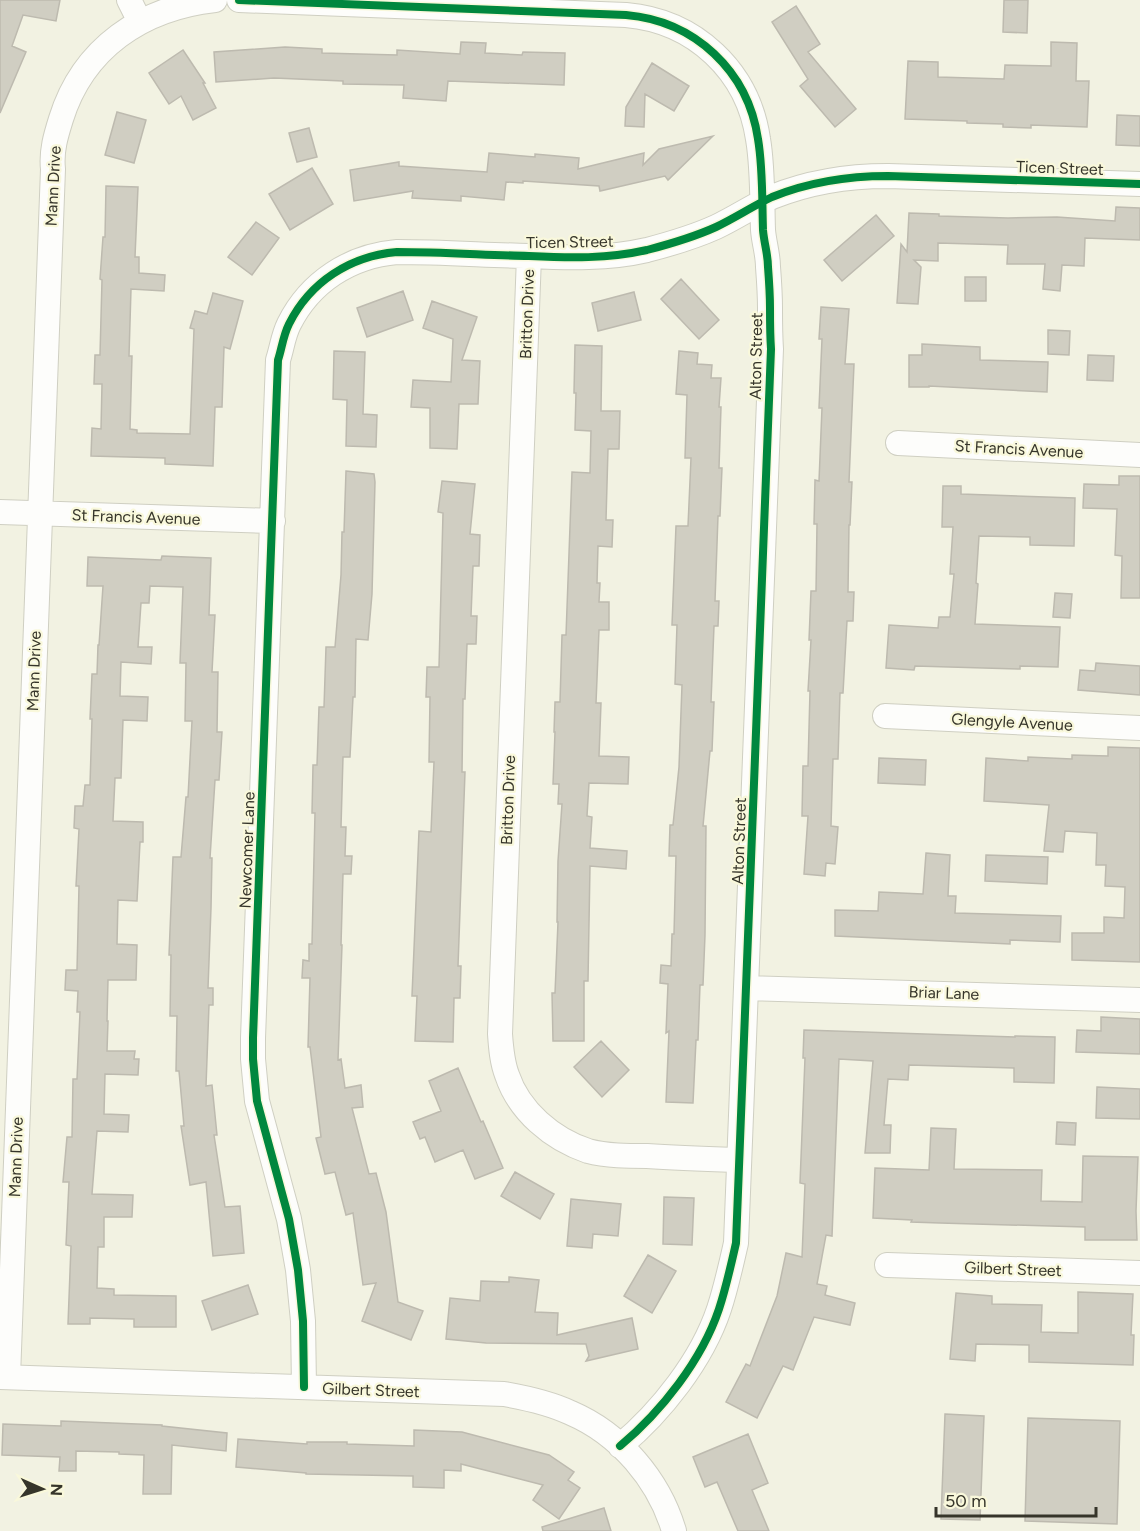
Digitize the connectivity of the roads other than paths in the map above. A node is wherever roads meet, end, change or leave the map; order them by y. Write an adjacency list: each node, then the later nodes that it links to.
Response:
1 (129, 0): 4 (street)
2 (215, 0): 4 (street, Mann Drive)
3 (239, 0): 6 (street, Alton Street)
4 (140, 22): 12 (street, Mann Drive)
5 (1140, 184): 6 (street, Ticen Street)
6 (762, 202): 7 (street, Ticen Street); 16 (street, Alton Street)
7 (529, 256): 8 (street, Ticen Street); 18 (street, Britton Drive)
8 (295, 313): 13 (street, Newcomer Lane)
9 (898, 443): 10 (street, St Francis Avenue)
10 (1140, 455)
11 (0, 512): 12 (street, St Francis Avenue)
12 (40, 514): 13 (street, St Francis Avenue); 21 (street, Mann Drive)
13 (273, 521): 22 (street, Newcomer Lane)
14 (885, 716): 15 (street, Glengyle Avenue)
15 (1140, 728)
16 (747, 988): 17 (street, Briar Lane); 18 (street, Alton Street)
17 (1140, 1000)
18 (739, 1160): 23 (street, Alton Street)
19 (887, 1265): 20 (street, Gilbert Street)
20 (1140, 1273)
21 (4, 1377): 22 (street, Gilbert Street)
22 (304, 1387): 23 (street, Gilbert Street)
23 (620, 1446): 24 (street)
24 (674, 1531)

